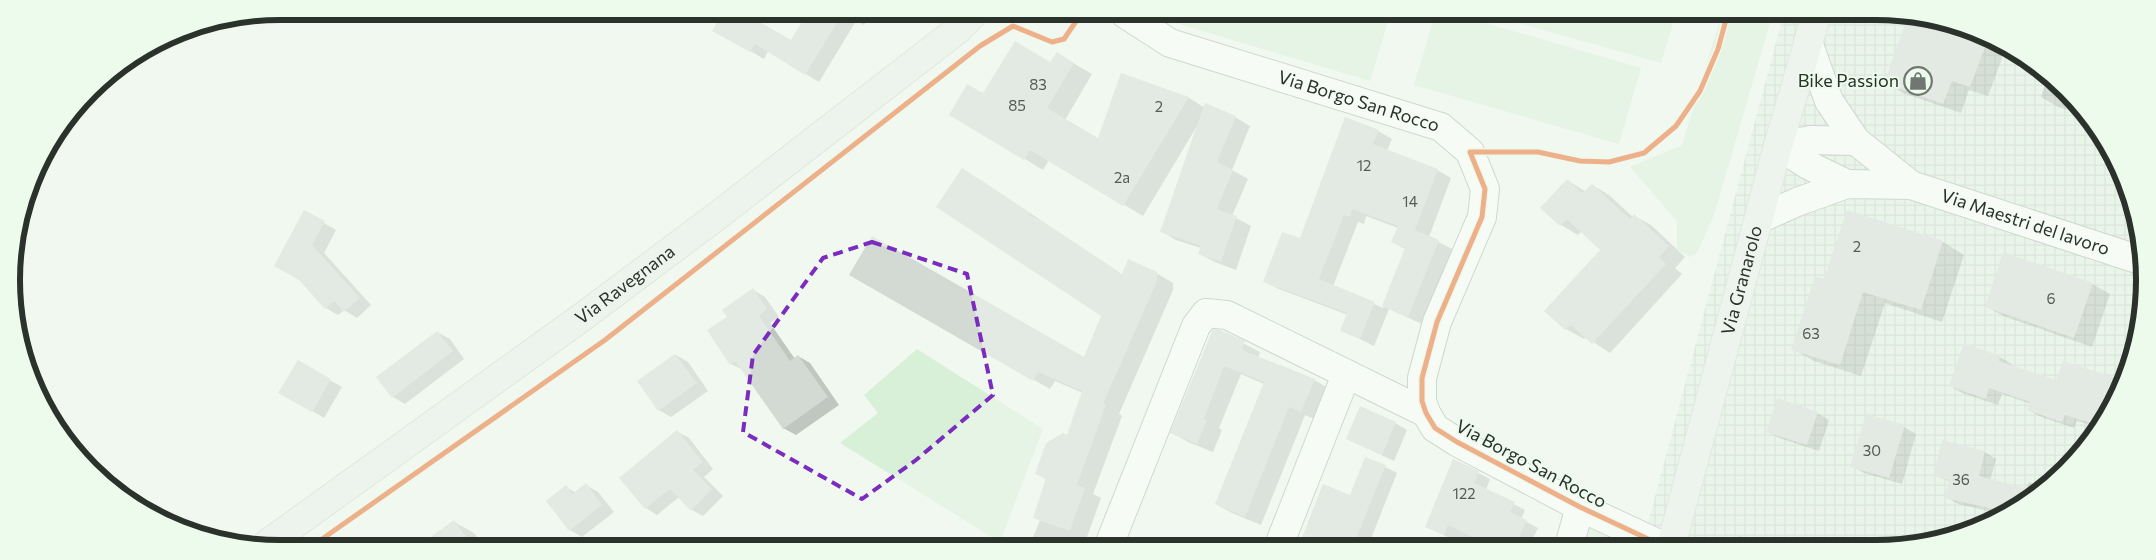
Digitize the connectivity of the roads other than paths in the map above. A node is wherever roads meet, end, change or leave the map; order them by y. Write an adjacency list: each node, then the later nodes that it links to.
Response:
1 (967, 20): 14 (main road, Via Ravegnana)
2 (1134, 20): 12 (street, Via Borgo San Rocco)
3 (1815, 20): 4 (main road, Via Granarolo)
4 (1808, 42): 5 (street, Via Maestri del lavoro); 6 (main road, Via Granarolo)
5 (1856, 141): 6 (street); 8 (street, Via Maestri del lavoro)
6 (1778, 146): 7 (street, Via Maestri del lavoro); 9 (main road, Via Granarolo)
7 (1847, 184): 8 (street, Via Maestri del lavoro); 9 (street, Via Maestri del lavoro)
8 (1911, 185): 10 (street, Via Maestri del lavoro)
9 (1759, 219): 19 (main road, Via Granarolo)
10 (2135, 258)
11 (1346, 375): 12 (street, Via Borgo San Rocco); 15 (street, Via Borgo San Rocco); 16 (street)
12 (1426, 414): 13 (street, Via Borgo San Rocco)
13 (1580, 507): 17 (street, Via Borgo San Rocco); 18 (street, Via Borgo San Rocco)
14 (273, 540)
15 (1111, 540)
16 (1281, 540)
17 (1571, 540)
18 (1650, 540)
19 (1674, 540)

